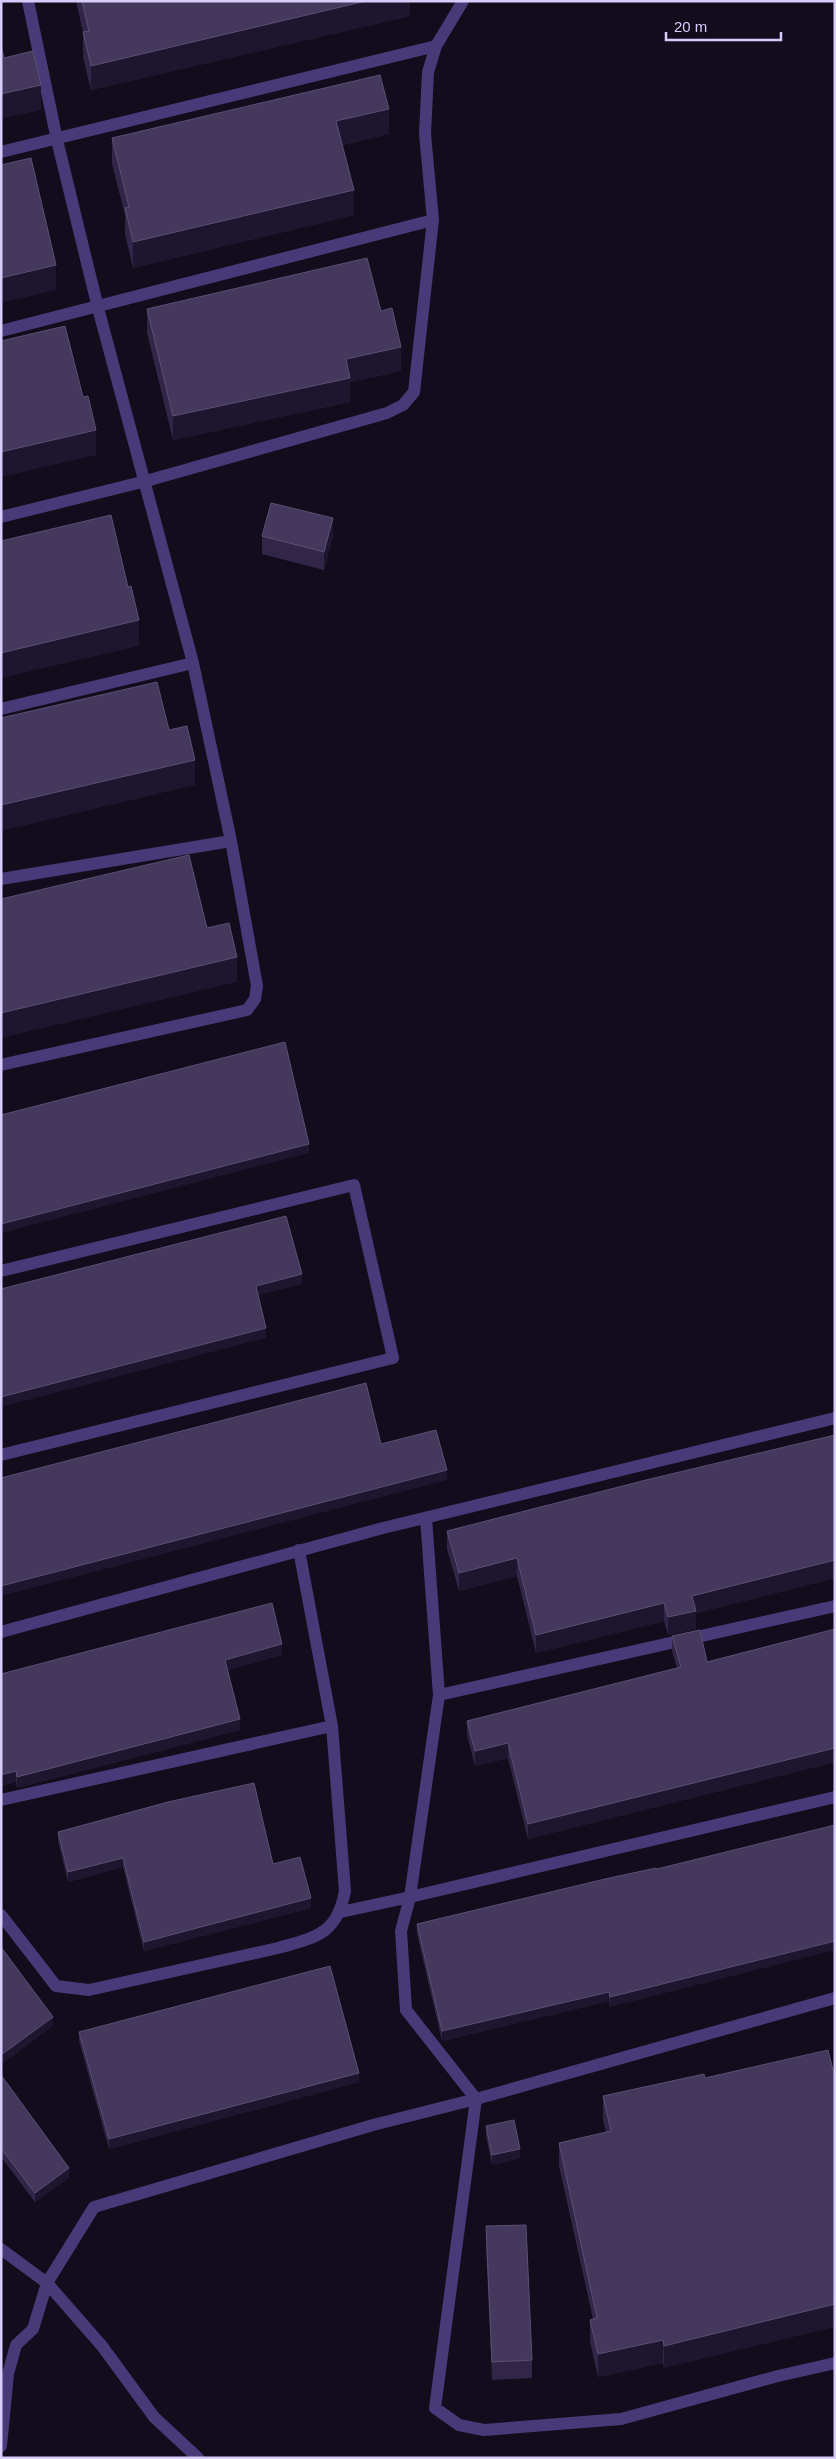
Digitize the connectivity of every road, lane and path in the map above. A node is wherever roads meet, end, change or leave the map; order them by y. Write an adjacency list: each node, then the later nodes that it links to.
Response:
1 (28, 1): 4 (street)
2 (463, 1): 3 (street)
3 (436, 46): 4 (street); 6 (street)
4 (57, 140): 5 (street); 7 (street)
5 (1, 152)
6 (433, 220): 7 (street); 9 (street)
7 (98, 308): 8 (street); 9 (street)
8 (1, 331)
9 (146, 481): 10 (street); 11 (street)
10 (1, 517)
11 (192, 663): 12 (street); 13 (street)
12 (1, 709)
13 (231, 842): 14 (street); 15 (street)
14 (1, 879)
15 (1, 1066)
16 (1, 1271): 18 (street)
17 (835, 1418): 19 (street)
18 (1, 1456)
19 (426, 1518): 20 (street); 23 (street)
20 (299, 1550): 22 (street); 24 (street)
21 (835, 1606): 23 (street)
22 (1, 1632)
23 (439, 1695): 27 (street)
24 (332, 1726): 26 (street); 28 (street)
25 (835, 1797): 27 (street)
26 (1, 1800)
27 (410, 1896): 28 (street); 31 (street)
28 (341, 1912): 29 (street)
29 (1, 1915)
30 (835, 1998): 31 (street)
31 (476, 2099): 33 (street); 34 (street)
32 (1, 2249): 33 (street)
33 (47, 2283): 35 (street); 37 (street)
34 (835, 2363)
35 (4, 2372): 36 (street)
36 (1, 2446)
37 (198, 2458)

